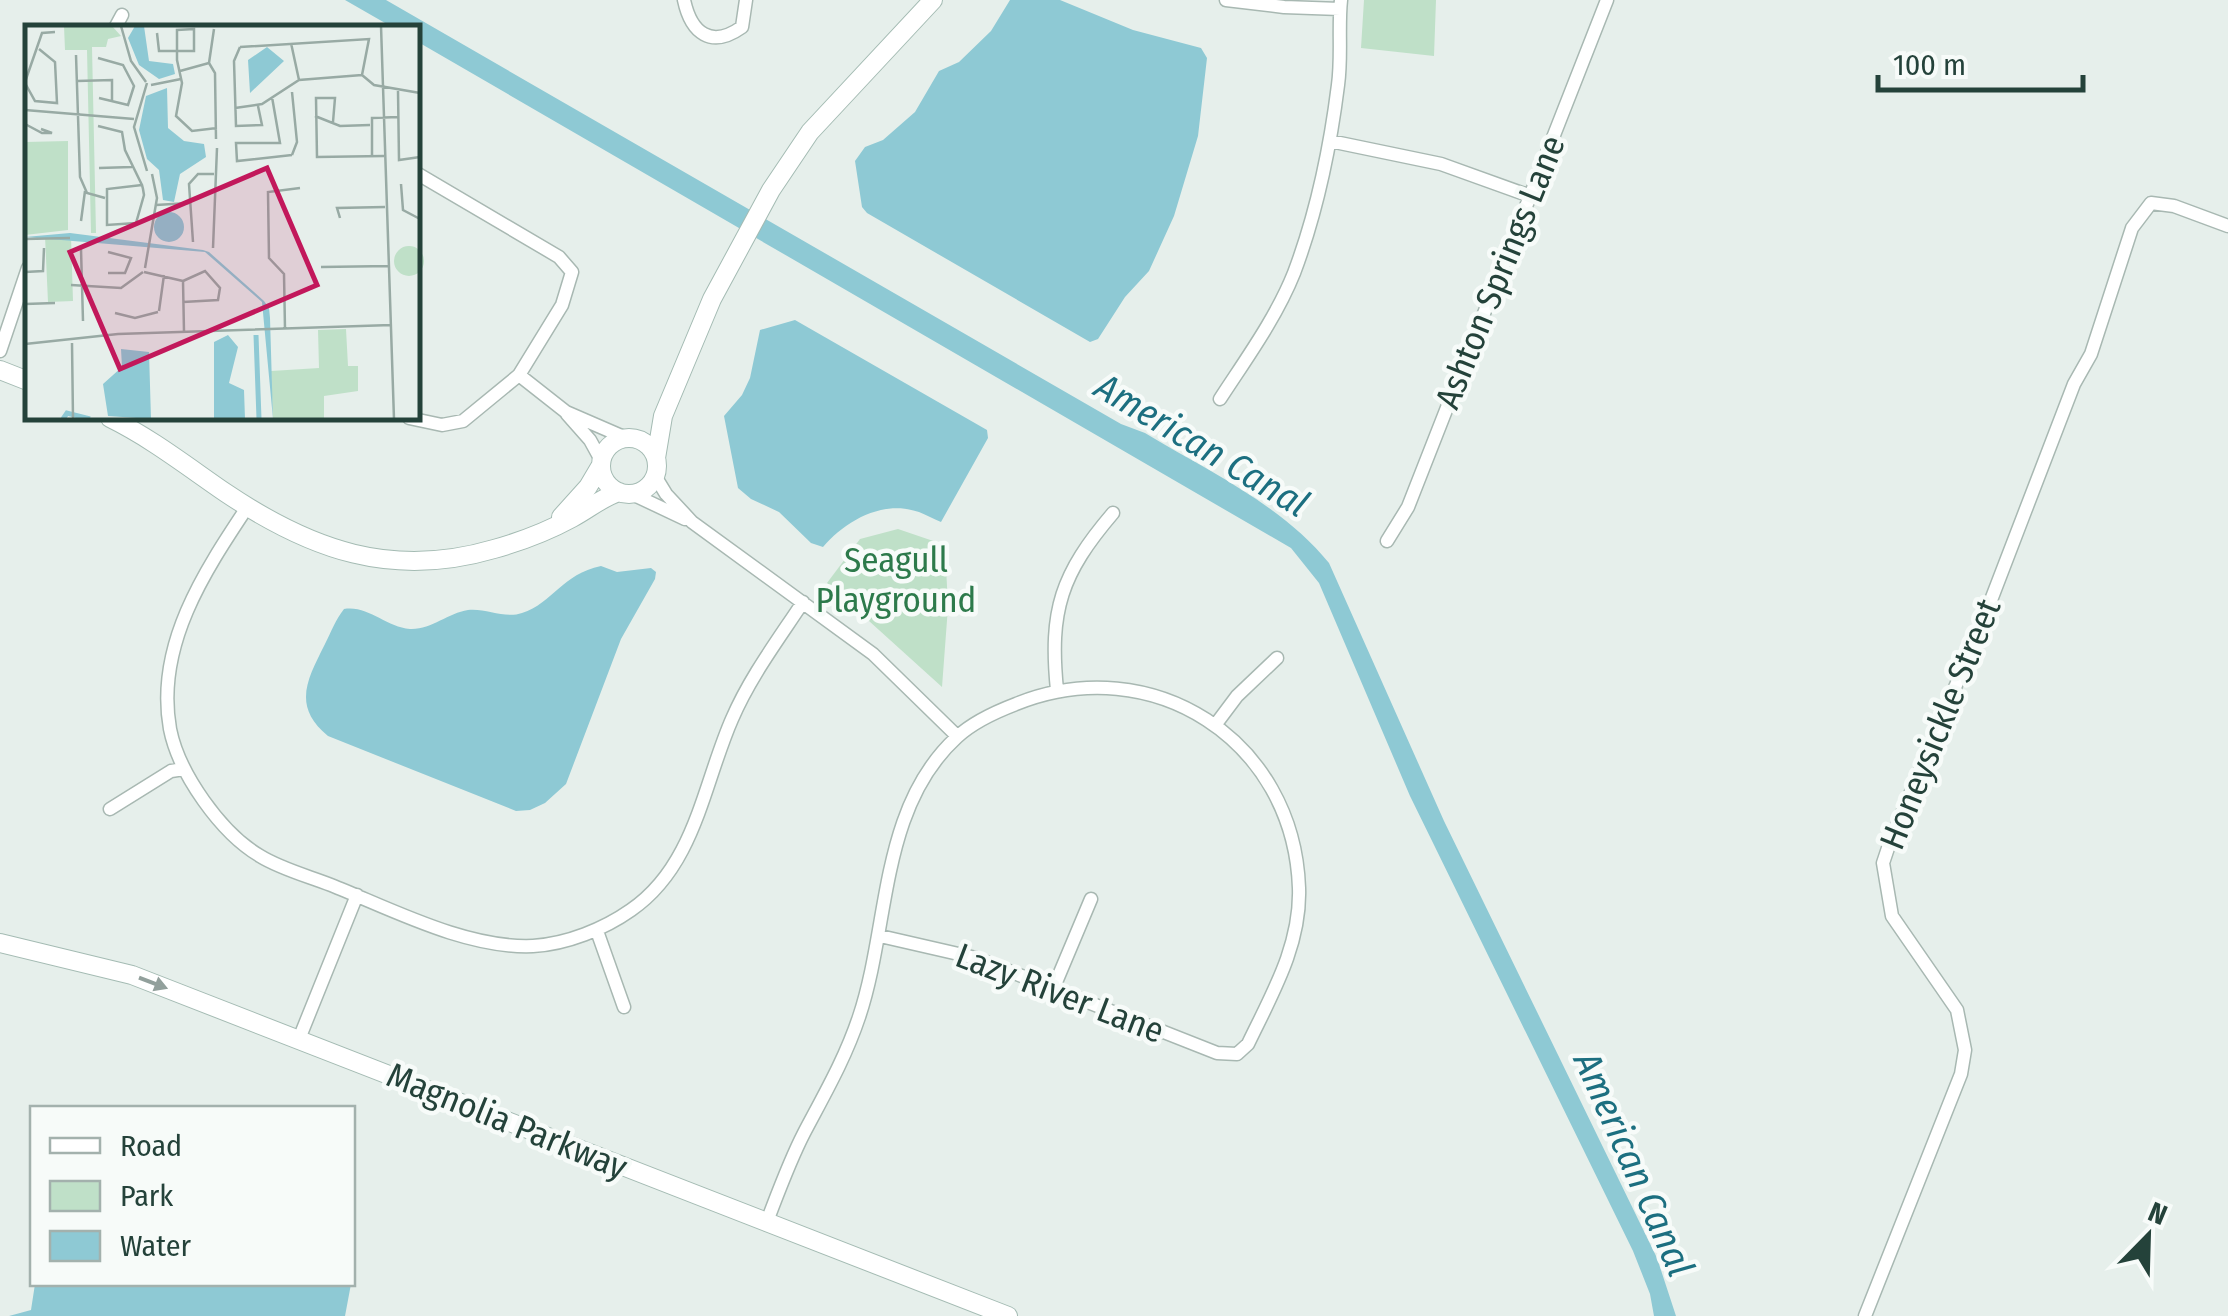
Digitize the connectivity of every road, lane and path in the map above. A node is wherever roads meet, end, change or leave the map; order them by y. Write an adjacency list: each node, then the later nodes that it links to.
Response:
1 (684, 0): 2 (street)
2 (746, 0)
3 (933, 0): 18 (street)
4 (1226, 0): 6 (street)
5 (1603, 1): 9 (street, Ashton Springs Lane)
6 (1340, 5): 7 (street)
7 (1330, 141): 9 (street); 16 (street)
8 (420, 175): 14 (street)
9 (1530, 196): 29 (street, Ashton Springs Lane)
10 (2228, 226): 47 (street, Honeysickle Street)
11 (25, 277): 12 (street)
12 (0, 351)
13 (0, 370): 15 (street)
14 (519, 375): 17 (street); 20 (street)
15 (25, 380)
16 (1220, 399)
17 (566, 412): 21 (street); 22 (street)
18 (664, 416): 21 (street); 23 (street)
19 (114, 420): 25 (street)
20 (418, 420)
21 (630, 438): 22 (street); 23 (street)
22 (601, 462): 24 (street); 28 (street)
23 (655, 467): 24 (street); 27 (street)
24 (625, 492): 27 (street); 28 (street)
25 (248, 506): 28 (street); 35 (street)
26 (1114, 514): 32 (street)
27 (692, 522): 30 (street)
28 (554, 524)
29 (1387, 541)
30 (803, 602): 34 (street); 39 (street)
31 (1277, 658): 33 (street)
32 (1057, 690): 33 (street); 34 (street)
33 (1216, 724): 42 (street, Lazy River Lane)
34 (957, 736): 40 (street)
35 (184, 769): 36 (street); 37 (street)
36 (110, 810)
37 (357, 895): 39 (street); 44 (street)
38 (1091, 899): 42 (street)
39 (597, 931): 43 (street)
40 (880, 936): 42 (street, Lazy River Lane); 45 (street)
41 (0, 943): 44 (street, Magnolia Parkway, one-way to 44)
42 (1054, 988)
43 (624, 1006)
44 (300, 1039): 45 (street, Magnolia Parkway)
45 (766, 1224): 46 (street, Magnolia Parkway)
46 (1008, 1316)
47 (1865, 1316)

